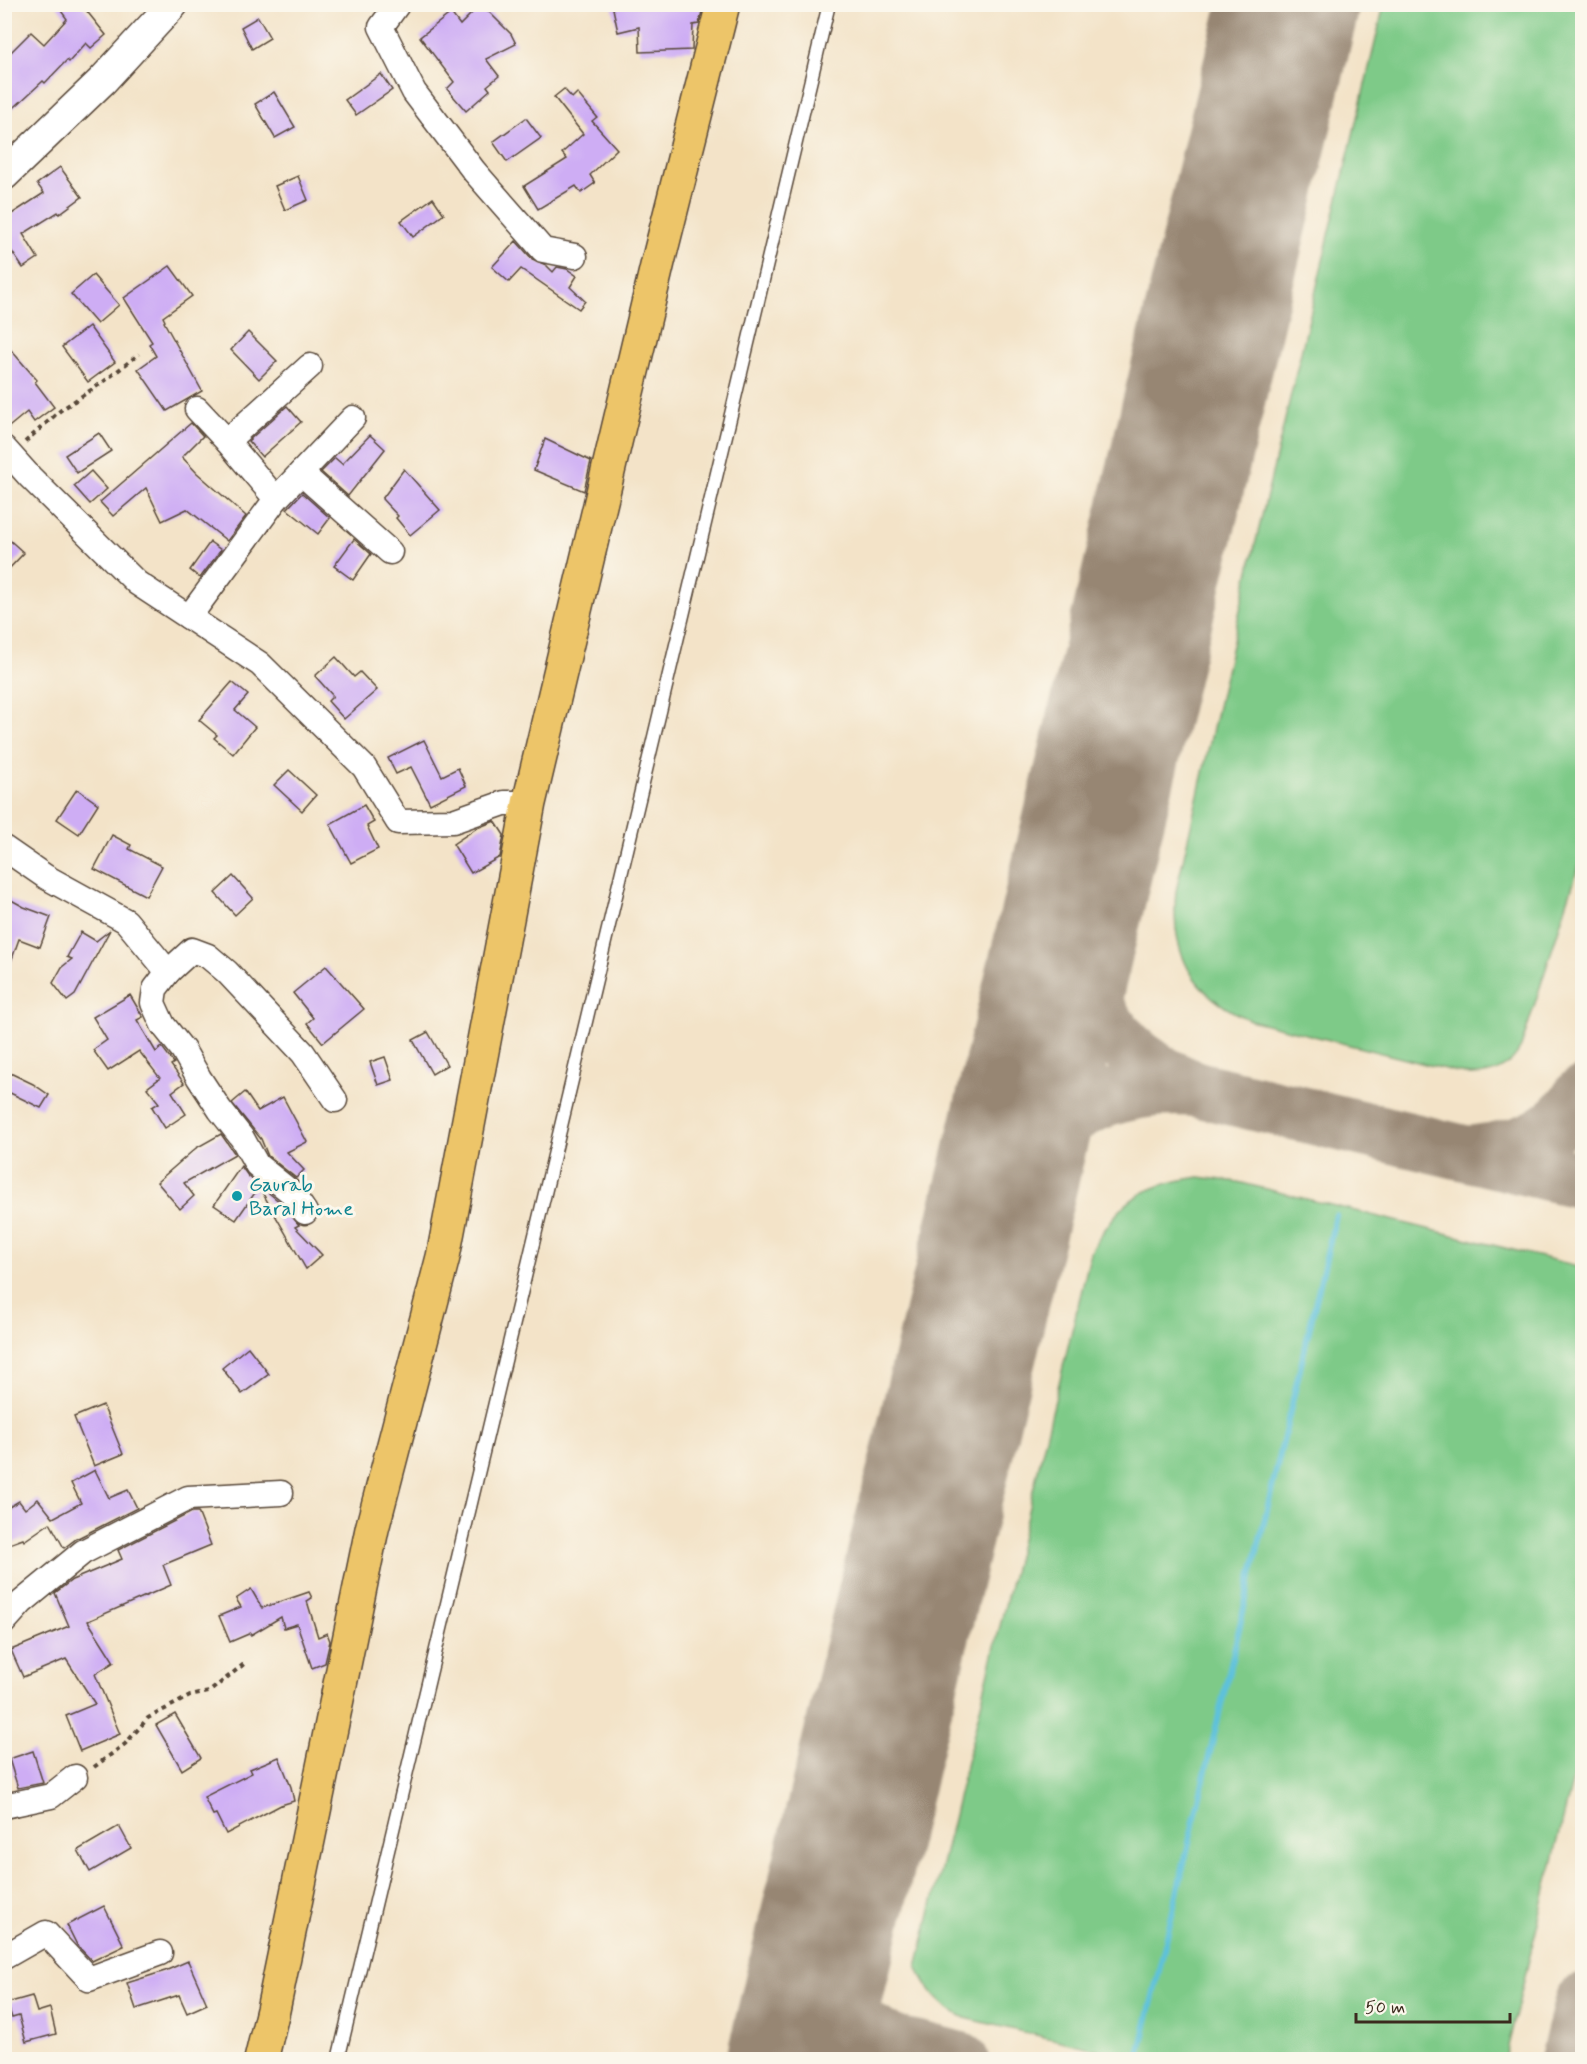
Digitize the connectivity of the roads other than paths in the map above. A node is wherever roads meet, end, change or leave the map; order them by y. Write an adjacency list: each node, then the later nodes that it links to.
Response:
1 (173, 4): 5 (street)
2 (723, 4): 16 (main road)
3 (829, 4): 28 (lane)
4 (397, 5): 6 (street)
5 (4, 175)
6 (575, 256)
7 (310, 366): 10 (street)
8 (197, 408): 10 (street)
9 (353, 418): 12 (street)
10 (227, 441): 13 (street)
11 (8, 451): 15 (street)
12 (301, 473): 13 (street); 14 (street)
13 (276, 499): 15 (street)
14 (390, 552)
15 (189, 617): 16 (street)
16 (529, 802): 27 (main road)
17 (4, 848): 18 (street)
18 (168, 972): 19 (street); 20 (street)
19 (335, 1100)
20 (305, 1212)
21 (281, 1493): 22 (street)
22 (4, 1622)
23 (75, 1777): 24 (street)
24 (4, 1806)
25 (160, 1953): 26 (street)
26 (4, 1957)
27 (261, 2060)
28 (338, 2060)

